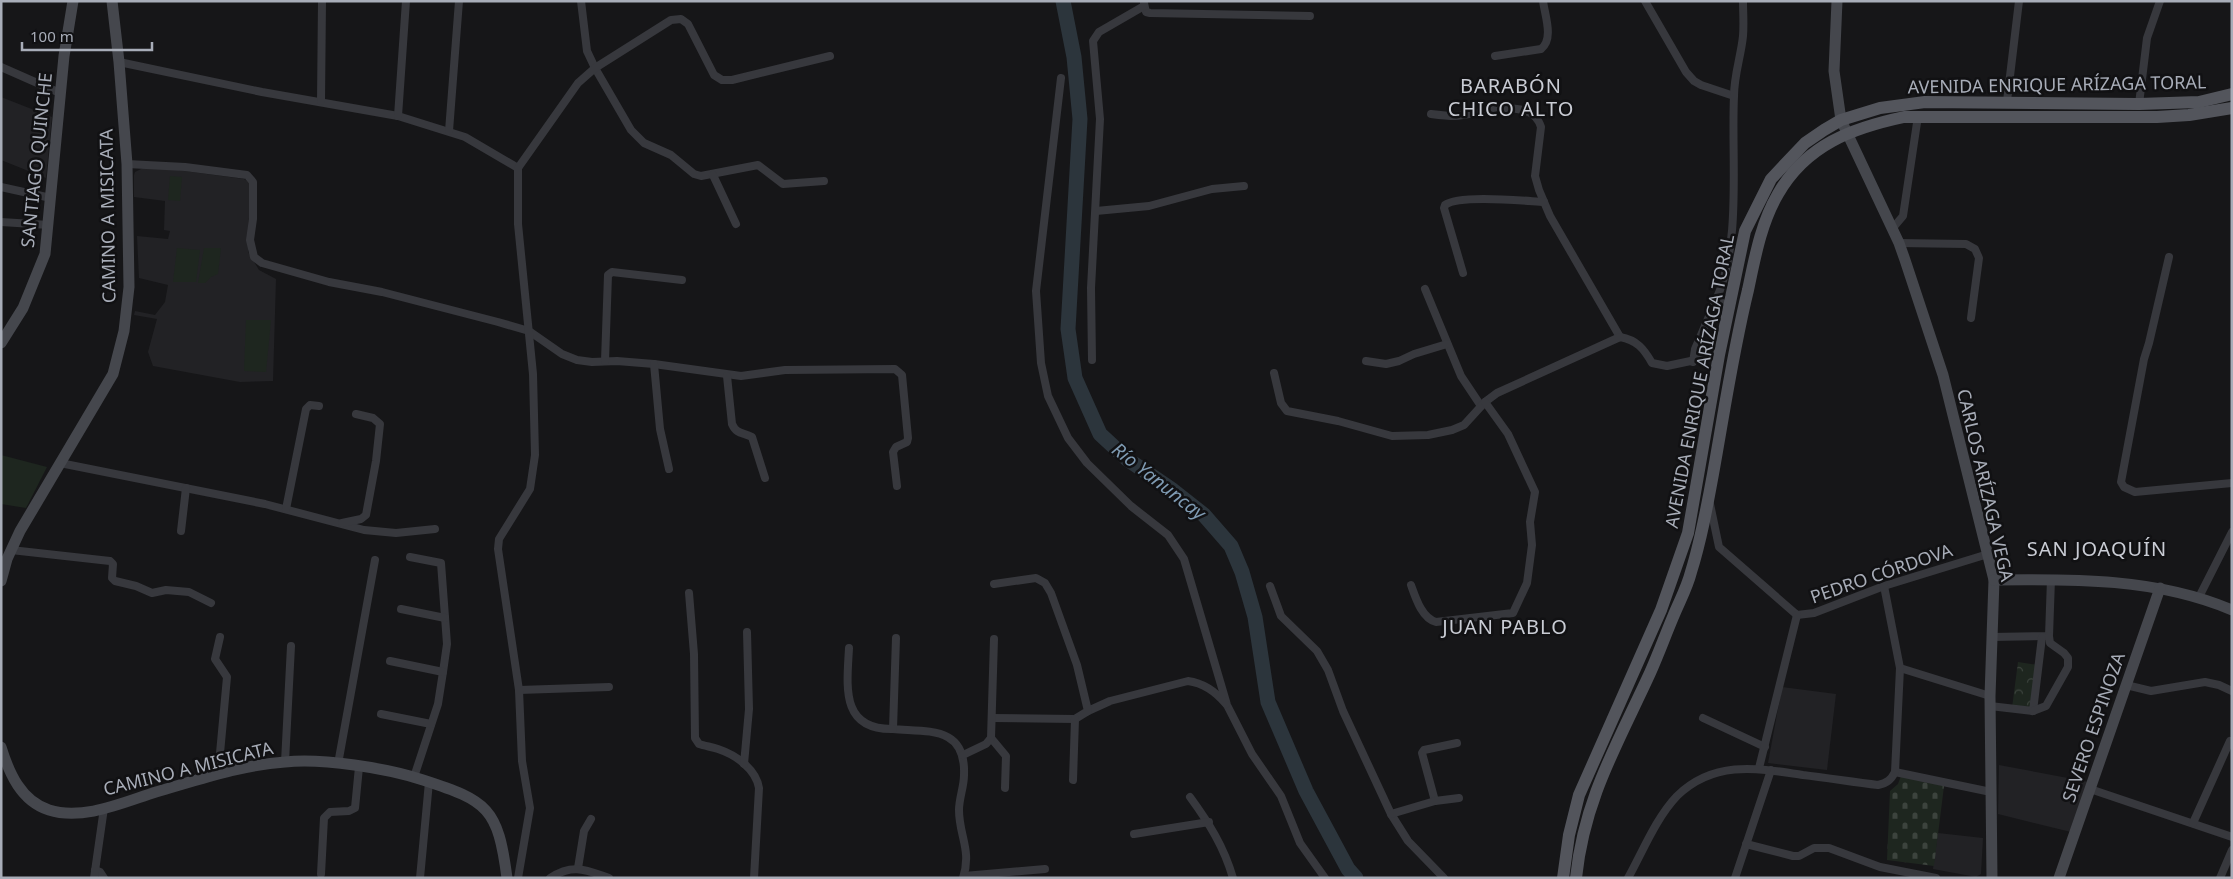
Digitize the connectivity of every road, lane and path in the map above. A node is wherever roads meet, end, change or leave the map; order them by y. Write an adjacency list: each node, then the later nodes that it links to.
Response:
1 (73, 1): 21 (street, SANTIAGO QUINCHE)
2 (112, 1): 17 (street, CAMINO A MISICATA)
3 (322, 1): 24 (street)
4 (406, 1): 29 (street)
5 (459, 1): 32 (street)
6 (581, 1): 19 (street)
7 (1544, 1): 16 (street)
8 (1645, 1): 23 (street)
9 (1743, 1): 23 (street)
10 (1837, 1): 31 (street, CARLOS ARÍZAGA VEGA)
11 (2019, 1): 25 (street)
12 (2160, 1): 26 (street)
13 (1144, 4): 14 (street); 42 (street)
14 (1310, 16)
15 (830, 56): 19 (street)
16 (1495, 56)
17 (120, 62): 24 (street); 34 (street, CAMINO A MISICATA)
18 (1, 67): 21 (street)
19 (595, 68): 35 (street); 36 (street)
20 (1061, 78): 118 (street)
21 (60, 94): 40 (street, SANTIAGO QUINCHE)
22 (2232, 94): 26 (main road, AVENIDA ENRIQUE ARÍZAGA TORAL)
23 (1734, 96): 52 (street)
24 (321, 101): 29 (street)
25 (2007, 101): 26 (main road, AVENIDA ENRIQUE ARÍZAGA TORAL); 31 (main road, AVENIDA ENRIQUE ARÍZAGA TORAL)
26 (2139, 104)
27 (2232, 108): 30 (main road, AVENIDA ENRIQUE ARÍZAGA TORAL)
28 (1431, 114): 41 (street)
29 (398, 116): 32 (street)
30 (1918, 116): 33 (main road, AVENIDA ENRIQUE ARÍZAGA TORAL); 46 (street)
31 (1840, 120): 33 (street, CARLOS ARÍZAGA VEGA); 53 (main road, AVENIDA ENRIQUE ARÍZAGA TORAL)
32 (449, 131): 35 (street)
33 (1845, 134): 46 (street, CARLOS ARÍZAGA VEGA); 54 (main road, AVENIDA ENRIQUE ARÍZAGA TORAL)
34 (127, 164): 56 (street); 71 (street, CAMINO A MISICATA)
35 (518, 168): 56 (street)
36 (713, 175): 37 (street); 44 (street)
37 (824, 181)
38 (1244, 186): 42 (street)
39 (1, 187): 40 (street)
40 (51, 198): 45 (street, SANTIAGO QUINCHE)
41 (1544, 202): 49 (street); 57 (street)
42 (1096, 211): 61 (street)
43 (1, 222): 45 (street)
44 (736, 224)
45 (48, 225): 58 (street, SANTIAGO QUINCHE)
46 (1892, 229): 47 (street, CARLOS ARÍZAGA VEGA)
47 (1899, 243): 55 (street); 84 (street, CARLOS ARÍZAGA VEGA)
48 (2169, 257): 74 (street)
49 (1462, 273)
50 (682, 280): 62 (street)
51 (1425, 289): 59 (street)
52 (1716, 300): 53 (street); 64 (street)
53 (1729, 306): 54 (street); 60 (main road, AVENIDA ENRIQUE ARÍZAGA TORAL)
54 (1743, 310): 77 (main road, AVENIDA ENRIQUE ARÍZAGA TORAL)
55 (1971, 318)
56 (529, 331): 62 (street); 115 (street)
57 (1620, 337): 64 (street); 68 (street)
58 (1, 343)
59 (1447, 344): 63 (street); 68 (street)
60 (1719, 355): 64 (street); 174 (main road, AVENIDA ENRIQUE ARÍZAGA TORAL)
61 (1092, 360)
62 (605, 361): 65 (street)
63 (1366, 361)
64 (1693, 362)
65 (654, 364): 67 (street); 72 (street)
66 (1274, 373): 68 (street)
67 (727, 376): 73 (street); 75 (street)
68 (1483, 404): 92 (street)
69 (319, 406): 78 (street)
70 (356, 414): 79 (street)
71 (60, 463): 76 (street); 83 (street, CAMINO A MISICATA)
72 (668, 469)
73 (765, 478)
74 (2232, 482)
75 (897, 486)
76 (186, 488): 78 (street); 81 (street)
77 (1709, 496): 100 (street, PEDRO CÓRDOVA); 175 (main road, AVENIDA ENRIQUE ARÍZAGA TORAL)
78 (286, 509): 79 (street)
79 (340, 523): 80 (street)
80 (435, 529)
81 (181, 531)
82 (2232, 532): 96 (street)
83 (11, 550): 89 (street, CAMINO A MISICATA); 97 (street)
84 (1988, 554): 88 (street, CARLOS ARÍZAGA VEGA); 93 (street, PEDRO CÓRDOVA)
85 (410, 557): 101 (street)
86 (376, 560): 134 (street)
87 (2051, 579): 88 (street); 94 (street); 103 (street)
88 (1994, 580): 104 (street, CARLOS ARÍZAGA VEGA)
89 (1, 581)
90 (994, 584): 119 (street)
91 (1270, 586): 151 (street)
92 (1411, 586)
93 (1884, 586): 100 (street, PEDRO CÓRDOVA); 111 (street)
94 (2160, 588): 96 (street); 113 (street, SEVERO ESPINOZA)
95 (689, 593): 135 (street)
96 (2199, 598): 99 (street)
97 (211, 603)
98 (401, 609): 101 (street)
99 (2232, 610)
100 (1797, 615): 131 (street)
101 (445, 618): 112 (street)
102 (746, 632): 135 (street)
103 (2045, 636): 104 (street); 120 (street); 120 (street)
104 (1991, 637): 117 (street, CARLOS ARÍZAGA VEGA)
105 (220, 638): 140 (street)
106 (896, 638): 126 (street)
107 (994, 639): 122 (street)
108 (291, 646): 133 (street)
109 (850, 648): 126 (street)
110 (390, 661): 112 (street)
111 (1900, 668): 117 (street); 139 (street)
112 (443, 672): 125 (street)
113 (2126, 685): 116 (street); 145 (street, SEVERO ESPINOZA)
114 (609, 686): 115 (street)
115 (519, 690): 167 (street)
116 (2232, 691)
117 (1990, 701): 120 (street); 146 (street, CARLOS ARÍZAGA VEGA)
118 (1227, 705): 119 (street); 172 (street)
119 (1088, 711): 123 (street)
120 (2033, 711)
121 (381, 714): 125 (street)
122 (992, 718): 123 (street); 127 (street)
123 (1075, 718): 142 (street)
124 (1703, 718): 131 (street)
125 (431, 724): 141 (street)
126 (893, 729): 132 (street)
127 (991, 738): 132 (street); 144 (street)
128 (2230, 741): 154 (street)
129 (1457, 743): 149 (street)
130 (1, 747): 150 (street, CAMINO A MISICATA)
131 (1764, 747): 137 (street)
132 (963, 755): 163 (street)
133 (285, 762): 134 (street, CAMINO A MISICATA); 140 (street, CAMINO A MISICATA)
134 (338, 764): 136 (street, CAMINO A MISICATA)
135 (744, 764): 170 (street)
136 (359, 767): 141 (street, CAMINO A MISICATA); 162 (street)
137 (1759, 768): 138 (street); 176 (street)
138 (1771, 770): 139 (street); 157 (street)
139 (1895, 772): 146 (street)
140 (218, 775): 150 (street, CAMINO A MISICATA)
141 (414, 777): 143 (street, CAMINO A MISICATA)
142 (1073, 780)
143 (429, 782): 165 (street); 166 (street, CAMINO A MISICATA)
144 (1005, 788)
145 (2090, 789): 154 (street); 180 (street, SEVERO ESPINOZA)
146 (1991, 792): 179 (street, CARLOS ARÍZAGA VEGA)
147 (1190, 797): 153 (street)
148 (1459, 798): 149 (street)
149 (1436, 801): 151 (street)
150 (104, 808): 161 (street)
151 (1391, 814): 173 (street)
152 (591, 819): 159 (street)
153 (1209, 822): 155 (street); 171 (street)
154 (2193, 824): 156 (street)
155 (1134, 834)
156 (2232, 837)
157 (1746, 844): 177 (street); 178 (street)
158 (2232, 850): 181 (street)
159 (578, 868): 168 (street); 169 (street)
160 (1045, 869): 163 (street)
161 (95, 874): 164 (street)
162 (321, 874)
163 (964, 877)
164 (104, 878)
165 (420, 878)
166 (507, 878)
167 (518, 878)
168 (550, 878)
169 (610, 878)
170 (754, 878)
171 (1234, 878)
172 (1325, 878)
173 (1444, 878)
174 (1563, 878)
175 (1576, 878)
176 (1628, 878)
177 (1735, 878)
178 (1936, 878)
179 (1992, 878)
180 (2059, 878)
181 (2220, 878)

